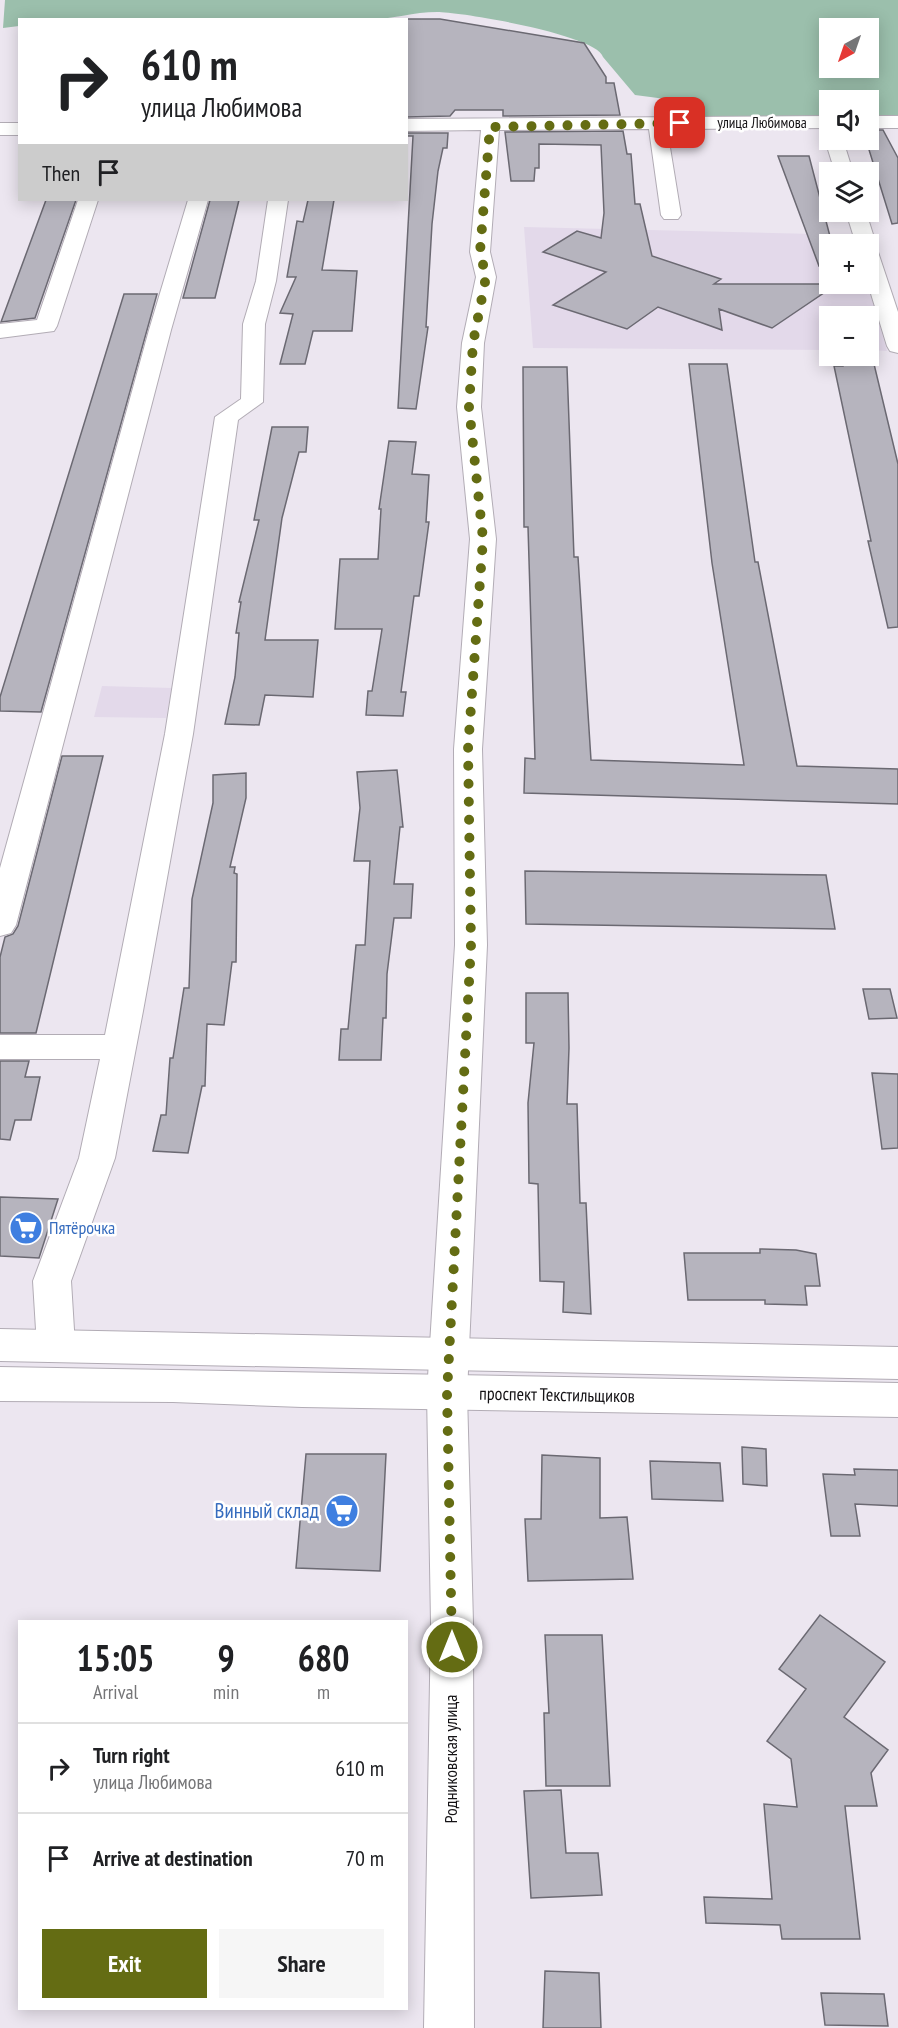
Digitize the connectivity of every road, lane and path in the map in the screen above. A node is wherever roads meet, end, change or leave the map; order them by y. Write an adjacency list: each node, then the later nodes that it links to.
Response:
1 (879, 122): 2 (street)
2 (898, 122)
3 (657, 123): 5 (street, улица Любимова); 6 (street, улица Любимова); 12 (street)
4 (408, 125): 5 (street, улица Любимова)
5 (490, 127): 22 (street, Родниковская улица)
6 (819, 127)
7 (0, 129): 8 (street)
8 (18, 129)
9 (88, 201): 14 (street)
10 (198, 201): 16 (street)
11 (278, 201): 18 (street)
12 (670, 216)
13 (879, 286): 15 (street)
14 (0, 331)
15 (898, 346)
16 (0, 925)
17 (0, 1047): 18 (street)
18 (118, 1047): 20 (street)
19 (0, 1345): 20 (street, проспект Текстильщиков)
20 (56, 1346): 22 (street, проспект Текстильщиков)
21 (898, 1363): 22 (street, проспект Текстильщиков)
22 (449, 1374): 23 (street, проспект Текстильщиков); 24 (street, проспект Текстильщиков); 25 (street, Родниковская улица)
23 (0, 1384)
24 (898, 1400)
25 (449, 2028)

